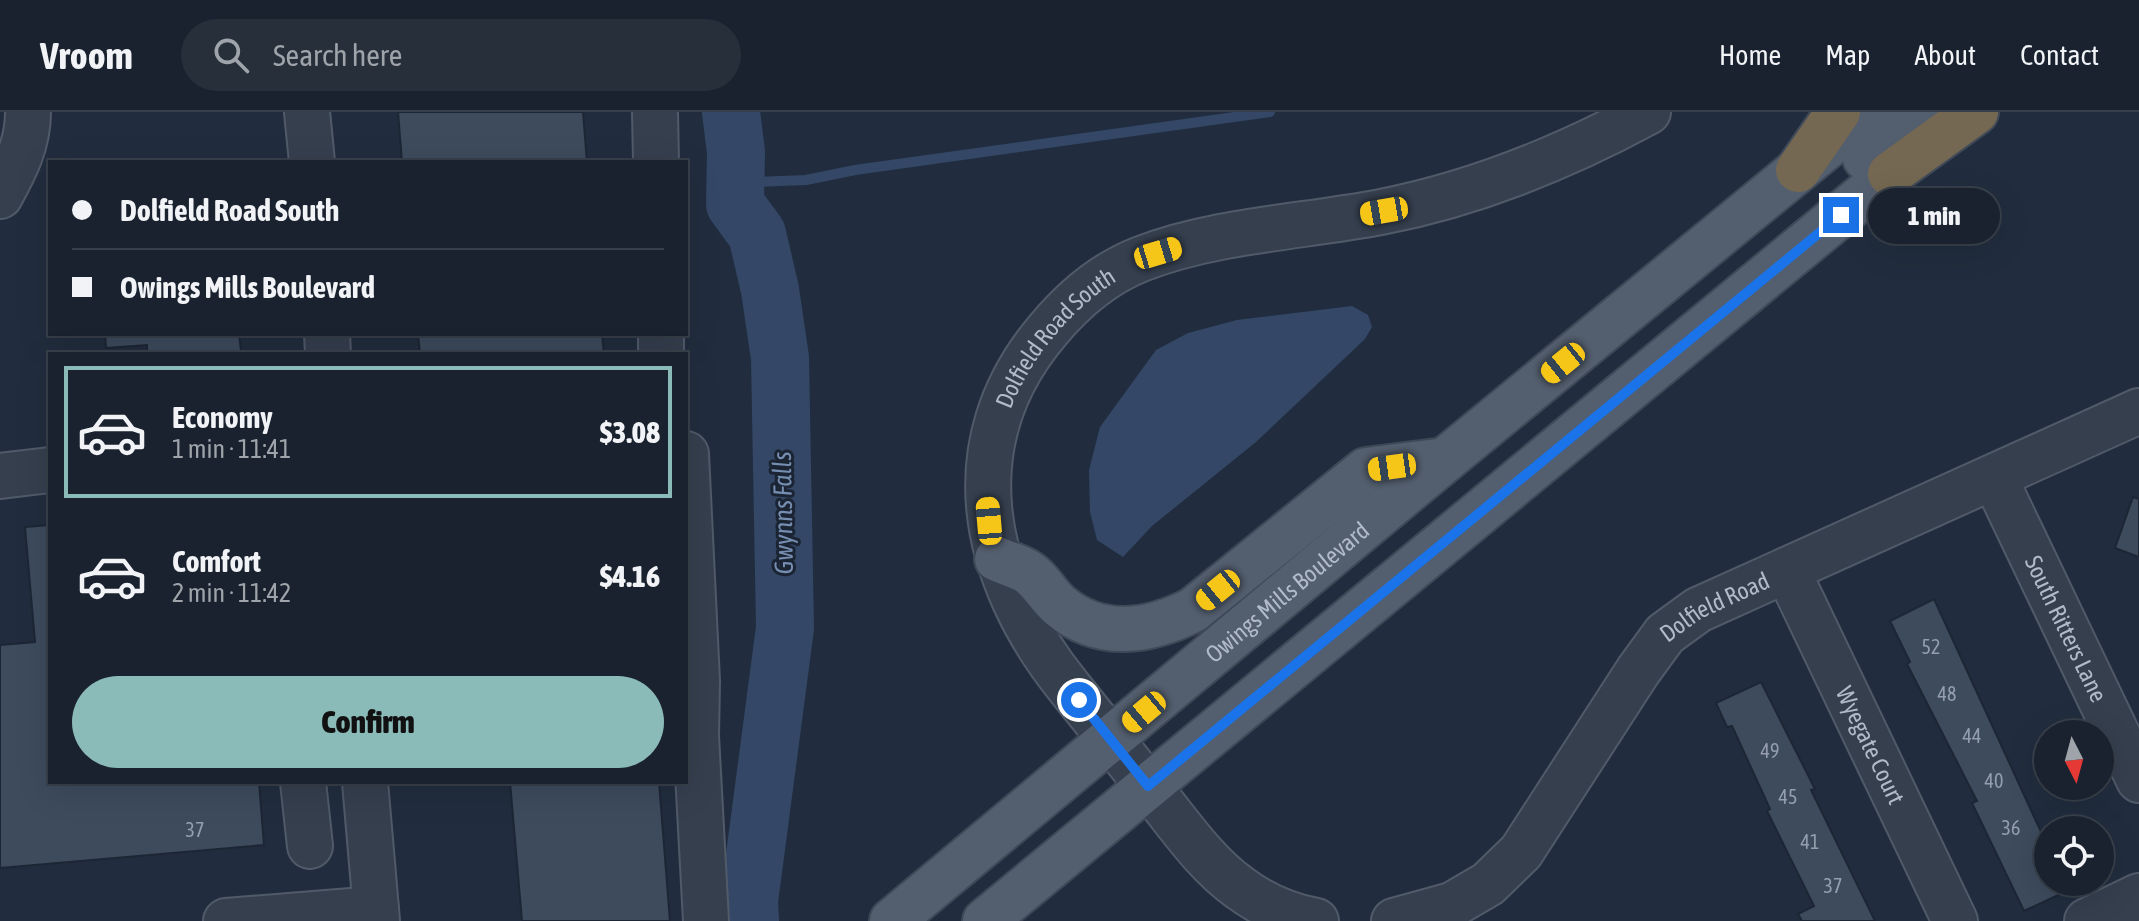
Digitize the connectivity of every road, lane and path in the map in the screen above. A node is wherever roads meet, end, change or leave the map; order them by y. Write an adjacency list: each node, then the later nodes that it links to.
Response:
1 (28, 112): 14 (street)
2 (307, 112): 10 (street)
3 (655, 112): 11 (street)
4 (1648, 112): 21 (street, Dolfield Road South)
5 (1838, 112): 12 (highway)
6 (1869, 112): 12 (main road, Owings Mills Boulevard)
7 (1921, 112): 27 (main road)
8 (1965, 112): 13 (main road)
9 (1976, 112): 13 (highway)
10 (312, 160)
11 (656, 160)
12 (1798, 170): 16 (main road, Owings Mills Boulevard)
13 (1890, 174): 27 (main road)
14 (0, 196)
15 (2139, 411): 19 (street, Dolfield Road)
16 (1445, 460): 21 (main road); 23 (main road, Owings Mills Boulevard)
17 (48, 470): 18 (street)
18 (0, 476)
19 (1994, 477): 22 (street, Dolfield Road); 24 (street, South Ritters Lane)
20 (688, 495): 32 (street)
21 (997, 559): 23 (street, Dolfield Road South)
22 (1787, 570): 36 (street, Dolfield Road); 37 (street, Wyegate Court)
23 (1111, 739): 27 (street); 33 (main road, Owings Mills Boulevard)
24 (2139, 780)
25 (303, 784): 28 (street)
26 (365, 784): 30 (street)
27 (1148, 786): 34 (main road); 35 (street)
28 (310, 846)
29 (2139, 896): 38 (street)
30 (376, 915): 31 (street)
31 (226, 921)
32 (706, 921)
33 (892, 921)
34 (985, 921)
35 (1316, 921)
36 (1394, 921)
37 (1955, 921)
38 (2087, 921)

